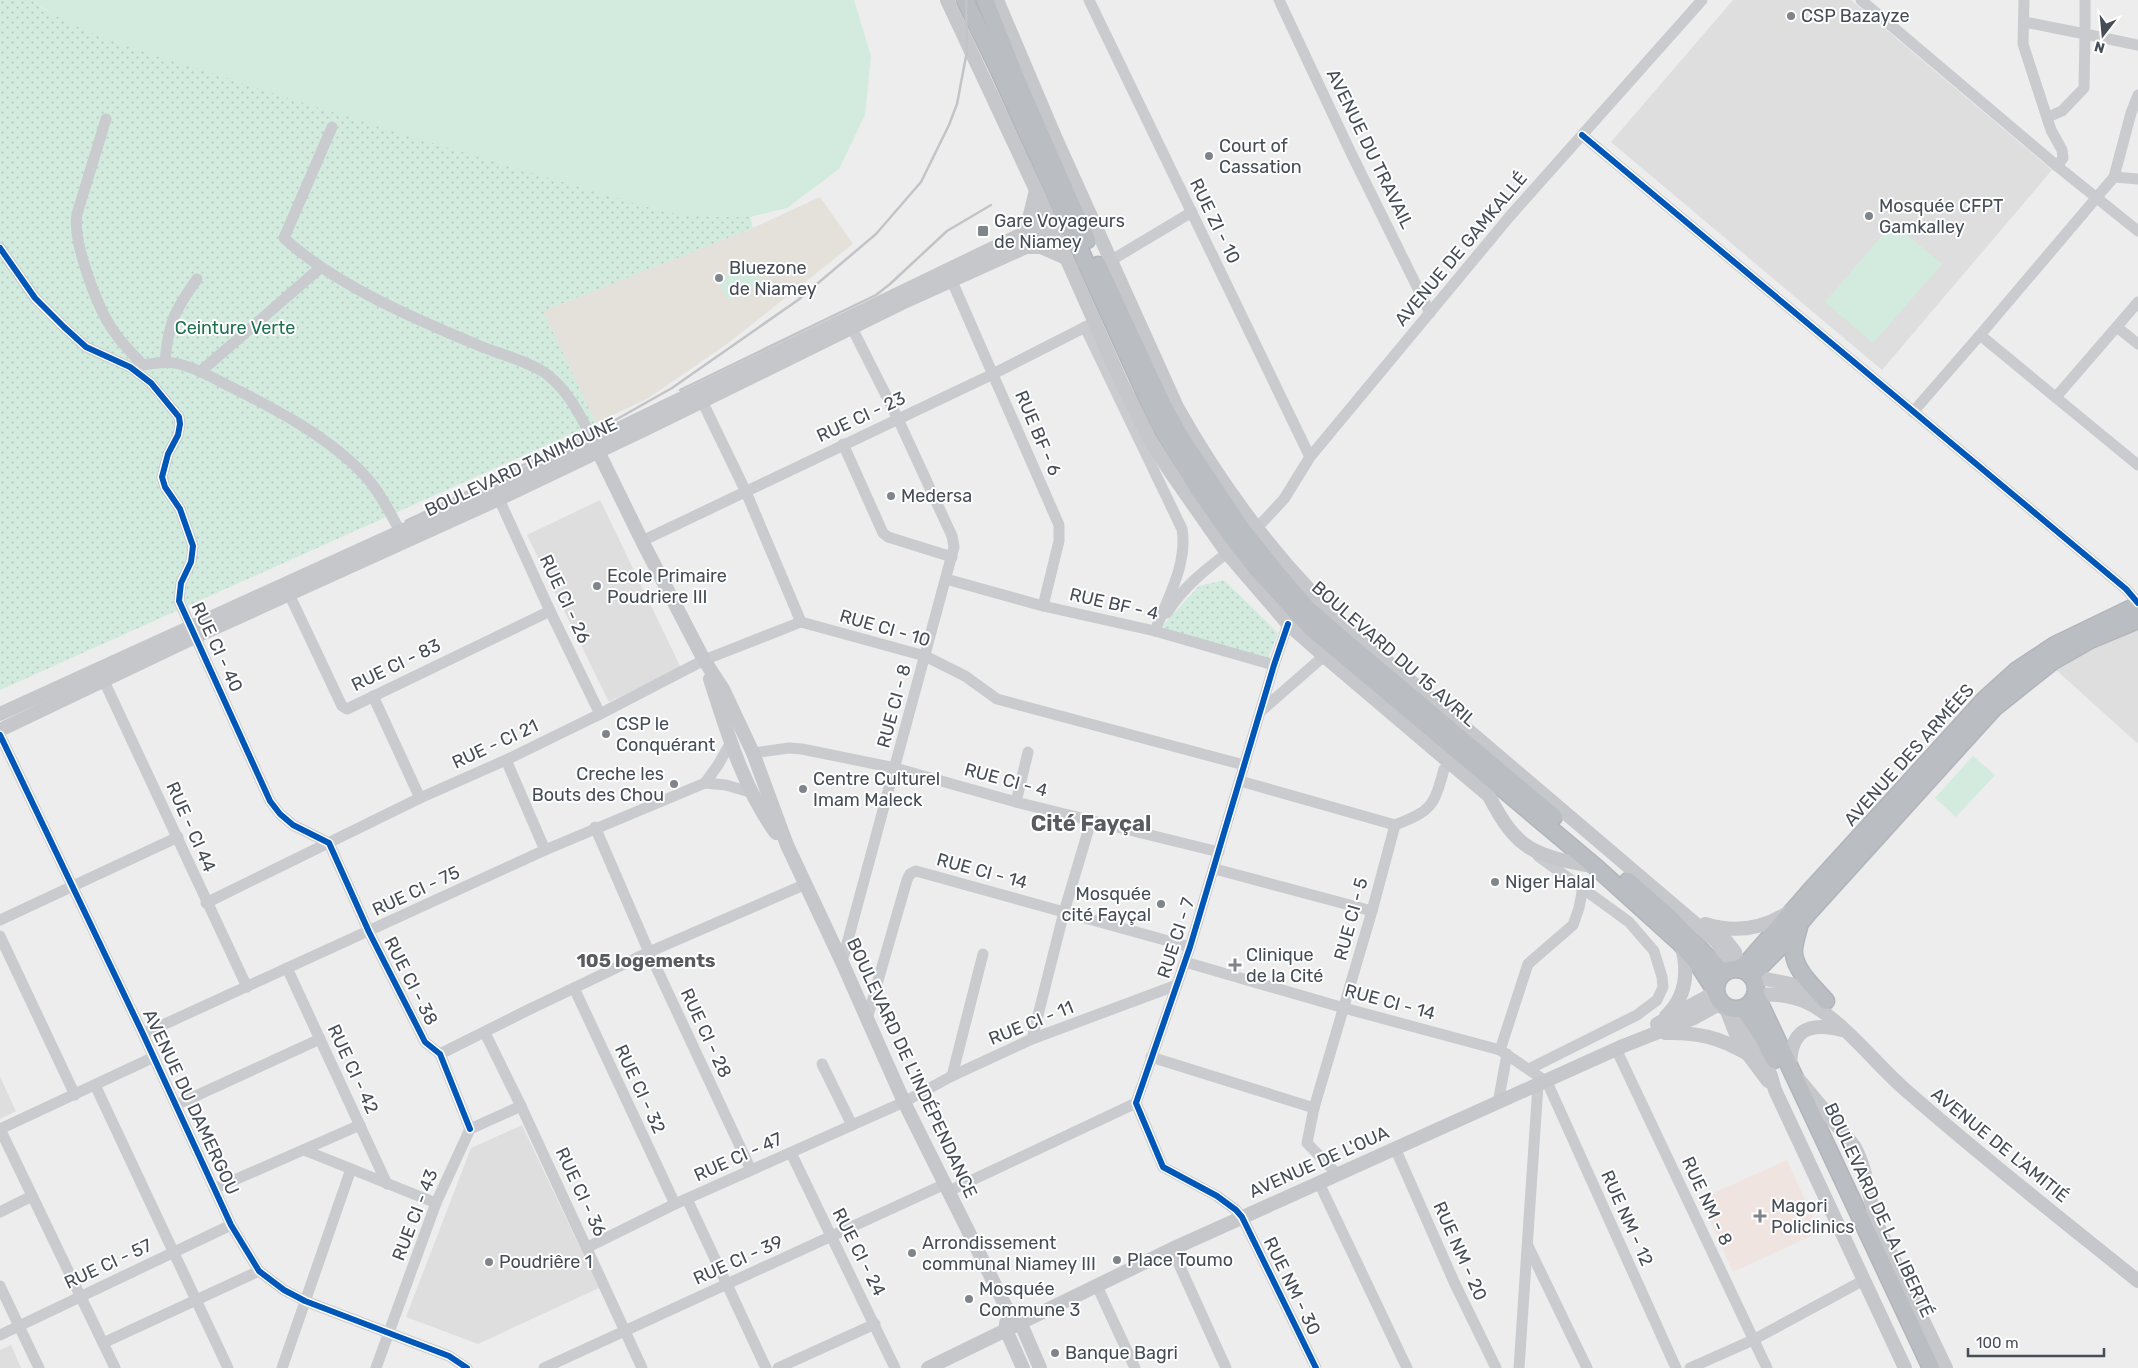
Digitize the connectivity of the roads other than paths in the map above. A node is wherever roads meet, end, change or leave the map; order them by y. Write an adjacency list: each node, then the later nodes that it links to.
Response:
1 (947, 0): 22 (main road)
2 (965, 0): 105 (highway, BOULEVARD DU 15 AVRIL)
3 (985, 0): 113 (highway, BOULEVARD DU 15 AVRIL)
4 (997, 0): 32 (main road, BOULEVARD DU 15 AVRIL)
5 (1089, 0): 24 (street, RUE ZI - 10)
6 (1280, 0): 37 (street, AVENUE DU TRAVAIL)
7 (1702, 0): 18 (street, AVENUE DE GAMKALLÉ)
8 (1861, 0): 19 (street)
9 (2024, 0): 11 (street)
10 (2084, 0): 12 (street)
11 (2025, 22): 12 (street); 15 (street)
12 (2085, 34): 13 (street); 15 (street)
13 (2138, 45)
14 (2138, 95): 20 (street)
15 (2048, 118): 19 (street)
16 (106, 119): 44 (street)
17 (332, 127): 33 (street, BOULEVARD DE L'INDÉPENDANCE)
18 (1582, 135): 37 (street, AVENUE DE GAMKALLÉ); 50 (street)
19 (2056, 166): 23 (street)
20 (2114, 177): 21 (street); 23 (street)
21 (2138, 179)
22 (1036, 190): 25 (main road); 28 (main road)
23 (2095, 197): 27 (street); 41 (street)
24 (1192, 212): 32 (street); 54 (street, RUE ZI - 10)
25 (1048, 217): 26 (main road); 28 (main road, BOULEVARD TANIMOUNE)
26 (1053, 231): 28 (main road, BOULEVARD TANIMOUNE); 31 (main road)
27 (2138, 232)
28 (1024, 240): 30 (main road, BOULEVARD TANIMOUNE); 31 (main road)
29 (0, 248): 45 (street, RUE CI - 40)
30 (1007, 248): 35 (main road, BOULEVARD TANIMOUNE); 53 (main road, BOULEVARD TANIMOUNE)
31 (1066, 258): 38 (main road)
32 (1110, 261): 58 (main road, BOULEVARD DU 15 AVRIL)
33 (320, 268): 46 (street); 53 (street, BOULEVARD DE L'INDÉPENDANCE)
34 (197, 279): 43 (street)
35 (951, 279): 40 (main road, BOULEVARD TANIMOUNE); 47 (street, RUE BF - 6)
36 (2138, 302): 39 (street)
37 (1430, 312): 54 (street, AVENUE DE GAMKALLÉ)
38 (1090, 325): 47 (street, RUE CI - 23); 61 (main road); 72 (street)
39 (2117, 327): 42 (street); 48 (street)
40 (852, 328): 49 (main road, BOULEVARD TANIMOUNE); 51 (street, RUE CI - 8)
41 (1980, 335): 48 (street); 50 (street)
42 (2138, 344)
43 (165, 362): 44 (street); 46 (street)
44 (143, 365): 45 (street)
45 (130, 367): 71 (street, RUE CI - 40)
46 (200, 372): 59 (street)
47 (993, 374): 51 (street, RUE CI - 23); 66 (street, RUE BF - 6)
48 (2056, 397): 55 (street)
49 (702, 401): 53 (main road, BOULEVARD TANIMOUNE); 56 (street)
50 (1913, 412): 65 (street)
51 (898, 419): 52 (street, RUE CI - 23); 62 (street, RUE CI - 8)
52 (843, 444): 56 (street, RUE CI - 23); 62 (street)
53 (596, 447): 57 (main road, BOULEVARD TANIMOUNE); 59 (main road, BOULEVARD TANIMOUNE); 60 (main road, BOULEVARD DE L'INDÉPENDANCE)
54 (1310, 457): 58 (street, AVENUE DE GAMKALLÉ)
55 (2138, 465)
56 (746, 492): 60 (street, RUE CI - 23); 69 (street)
57 (500, 499): 64 (main road, BOULEVARD TANIMOUNE); 67 (street, RUE CI - 26)
58 (1257, 528): 113 (main road, BOULEVARD DU 15 AVRIL)
59 (400, 531): 71 (main road, BOULEVARD TANIMOUNE)
60 (642, 541): 75 (main road, BOULEVARD DE L'INDÉPENDANCE)
61 (1227, 553): 70 (main road); 72 (street)
62 (952, 557): 63 (street, RUE CI - 8)
63 (946, 579): 66 (street, RUE BF - 4); 73 (street, RUE CI - 8)
64 (289, 594): 71 (main road, BOULEVARD TANIMOUNE); 78 (street, RUE CI - 83)
65 (2138, 604): 114 (highway, AVENUE DES ARMÉES)
66 (1043, 606): 72 (street, RUE BF - 4)
67 (550, 611): 78 (street, RUE CI - 83); 81 (street, RUE CI - 26)
68 (2138, 620): 114 (highway, AVENUE DES ARMÉES)
69 (801, 622): 73 (street, RUE CI - 10); 75 (street, RUE - CI 21)
70 (1288, 624): 74 (main road); 76 (street, RUE CI - 7)
71 (194, 631): 77 (main road, BOULEVARD TANIMOUNE); 80 (main road, BOULEVARD TANIMOUNE); 100 (street, RUE CI - 40)
72 (1155, 631): 76 (street, RUE BF - 4)
73 (926, 656): 88 (street, RUE CI - 10); 89 (street, RUE CI - 8)
74 (1324, 656): 79 (street); 102 (main road)
75 (704, 660): 81 (street, RUE - CI 21); 84 (main road, BOULEVARD DE L'INDÉPENDANCE); 86 (main road, BOULEVARD DE L'INDÉPENDANCE)
76 (1274, 665): 79 (street, RUE CI - 7)
77 (104, 681): 82 (main road, BOULEVARD TANIMOUNE); 99 (street, RUE - CI 44)
78 (373, 696): 94 (street)
79 (1260, 712): 88 (street, RUE CI - 7)
80 (0, 714)
81 (600, 714): 87 (street, RUE - CI 21)
82 (0, 730)
83 (0, 734): 108 (street, AVENUE DU DAMERGOU)
84 (731, 742): 92 (street); 93 (main road, BOULEVARD DE L'INDÉPENDANCE)
85 (1028, 752): 95 (street)
86 (753, 753): 89 (street, RUE CI - 4); 101 (main road, BOULEVARD DE L'INDÉPENDANCE)
87 (506, 760): 94 (street, RUE - CI 21); 103 (street)
88 (1244, 765): 91 (street, RUE CI - 7)
89 (895, 768): 95 (street, RUE CI - 4); 123 (street, RUE CI - 8)
90 (1444, 769): 97 (street)
91 (1240, 781): 97 (street); 104 (street, RUE CI - 7)
92 (705, 783): 93 (street, RUE CI - 75); 98 (street, RUE CI - 75)
93 (753, 792): 101 (main road, BOULEVARD DE L'INDÉPENDANCE)
94 (420, 798): 100 (street, RUE - CI 21)
95 (1016, 802): 96 (street, RUE CI - 4)
96 (1091, 821): 104 (street, RUE CI - 4); 112 (street)
97 (1395, 825): 111 (street, RUE CI - 5)
98 (595, 827): 103 (street, RUE CI - 75); 121 (street, RUE CI - 28)
99 (178, 837): 108 (street); 110 (street, RUE - CI 44)
100 (329, 843): 110 (street, RUE - CI 21); 117 (street, RUE CI - 38)
101 (787, 845): 107 (main road, BOULEVARD DE L'INDÉPENDANCE)
102 (1526, 848): 105 (main road); 109 (street)
103 (545, 850): 117 (street, RUE CI - 75)
104 (1219, 852): 106 (street, RUE CI - 7)
105 (1597, 868): 119 (highway, BOULEVARD DU 15 AVRIL)
106 (1215, 869): 111 (street); 120 (street, RUE CI - 7)
107 (806, 884): 121 (street); 123 (main road, BOULEVARD DE L'INDÉPENDANCE)
108 (72, 886): 115 (street); 138 (street, AVENUE DU DAMERGOU)
109 (1583, 886): 143 (street); 149 (street)
110 (206, 903): 128 (street, RUE - CI 44)
111 (1372, 911): 133 (street, RUE CI - 5)
112 (1064, 912): 120 (street, RUE CI - 14); 134 (street, RUE CI - 14); 141 (street)
113 (1676, 914): 116 (main road, BOULEVARD DU 15 AVRIL); 126 (highway, BOULEVARD DU 15 AVRIL)
114 (1797, 916): 116 (main road); 126 (highway, AVENUE DES ARMÉES); 131 (highway)
115 (0, 920)
116 (1704, 924): 126 (main road, BOULEVARD DU 15 AVRIL)
117 (369, 932): 125 (street, RUE CI - 75); 145 (street, RUE CI - 38)
118 (0, 936): 155 (street)
119 (1680, 944): 132 (highway, BOULEVARD DU 15 AVRIL); 135 (main road)
120 (1190, 947): 124 (street, RUE CI - 7)
121 (649, 952): 129 (street); 170 (street, RUE CI - 28)
122 (983, 954): 151 (street)
123 (842, 962): 134 (main road, BOULEVARD DE L'INDÉPENDANCE)
124 (1185, 962): 127 (street, RUE CI - 7); 133 (street, RUE CI - 14)
125 (287, 968): 128 (street, RUE CI - 75); 140 (street, RUE CI - 42)
126 (1735, 972): 130 (highway, BOULEVARD DE LA LIBERTÉ); 131 (main road); 132 (highway)
127 (1177, 985): 141 (street, RUE CI - 11); 147 (street, RUE CI - 7)
128 (247, 987): 138 (street, RUE CI - 75)
129 (574, 988): 137 (street); 179 (street, RUE CI - 32)
130 (1756, 995): 132 (highway); 136 (main road); 150 (highway, BOULEVARD DE LA LIBERTÉ)
131 (1826, 1001): 136 (main road)
132 (1728, 1004): 135 (main road); 139 (highway, BOULEVARD DE LA LIBERTÉ); 144 (main road); 154 (main road)
133 (1344, 1008): 143 (street, RUE CI - 14); 161 (street, RUE CI - 5)
134 (867, 1019): 156 (main road, BOULEVARD DE L'INDÉPENDANCE)
135 (1656, 1028): 142 (main road, AVENUE DE L'OUA); 144 (main road)
136 (1845, 1030): 150 (main road); 190 (main road, AVENUE DE L'AMITIÉ)
137 (485, 1033): 145 (street); 160 (street, RUE CI - 36)
138 (143, 1034): 146 (street, AVENUE DU DAMERGOU)
139 (1761, 1034): 150 (main road, BOULEVARD DE LA LIBERTÉ); 232 (highway, BOULEVARD DE LA LIBERTÉ)
140 (320, 1039): 159 (street); 162 (street, RUE CI - 42)
141 (1032, 1039): 151 (street, RUE CI - 11)
142 (1620, 1047): 152 (main road, AVENUE DE L'OUA); 205 (street, RUE NM - 8)
143 (1503, 1052): 149 (street, RUE CI - 14); 157 (street)
144 (1746, 1053): 154 (main road)
145 (440, 1054): 165 (street, RUE CI - 38)
146 (154, 1057): 153 (street); 159 (street, AVENUE DU DAMERGOU)
147 (1150, 1057): 158 (street, RUE CI - 7); 161 (street)
148 (822, 1064): 163 (street)
149 (1529, 1069): 152 (street, RUE CI - 14)
150 (1790, 1070): 233 (highway, BOULEVARD DE LA LIBERTÉ); 234 (main road, BOULEVARD DE LA LIBERTÉ)
151 (952, 1076): 156 (street, RUE CI - 11)
152 (1542, 1083): 157 (main road, AVENUE DE L'OUA); 184 (street); 228 (street, RUE NM - 12)
153 (96, 1085): 155 (street); 187 (street)
154 (1775, 1090): 189 (main road)
155 (75, 1094): 164 (street)
156 (904, 1102): 163 (street, RUE CI - 47); 174 (main road, BOULEVARD DE L'INDÉPENDANCE)
157 (1498, 1103): 166 (main road, AVENUE DE L'OUA)
158 (1136, 1104): 174 (street, RUE CI - 39); 181 (street)
159 (176, 1105): 175 (street, AVENUE DU DAMERGOU)
160 (522, 1106): 165 (street); 185 (street, RUE CI - 36)
161 (1314, 1108): 171 (street, RUE CI - 5)
162 (360, 1125): 167 (street); 173 (street, RUE CI - 42)
163 (852, 1125): 168 (street, RUE CI - 47)
164 (0, 1129): 176 (street)
165 (470, 1129): 178 (street, RUE CI - 43)
166 (1395, 1148): 171 (main road, AVENUE DE L'OUA); 225 (street, RUE NM - 20)
167 (304, 1150): 169 (street); 175 (street)
168 (791, 1152): 170 (street, RUE CI - 47); 183 (street, RUE CI - 24)
169 (351, 1169): 173 (street); 196 (street)
170 (751, 1170): 177 (street, RUE CI - 47)
171 (1338, 1175): 172 (main road, AVENUE DE L'OUA)
172 (1319, 1183): 181 (main road, AVENUE DE L'OUA); 224 (street)
173 (387, 1184): 178 (street)
174 (947, 1187): 183 (street, RUE CI - 39); 197 (main road, BOULEVARD DE L'INDÉPENDANCE)
175 (214, 1189): 182 (street, AVENUE DU DAMERGOU)
176 (32, 1196): 180 (street); 194 (street)
177 (687, 1199): 179 (street, RUE CI - 47); 191 (street)
178 (436, 1203): 203 (street, RUE CI - 43)
179 (675, 1204): 185 (street, RUE CI - 47)
180 (0, 1212)
181 (1242, 1217): 186 (main road, AVENUE DE L'OUA); 223 (street, RUE NM - 30)
182 (231, 1226): 187 (street, RUE CI - 57); 188 (street, AVENUE DU DAMERGOU)
183 (831, 1237): 191 (street, RUE CI - 39); 198 (street, RUE CI - 24)
184 (1527, 1245): 226 (street); 227 (street)
185 (588, 1247): 201 (street, RUE CI - 36)
186 (1172, 1249): 193 (main road, AVENUE DE L'OUA); 222 (street)
187 (174, 1252): 194 (street, RUE CI - 57); 195 (street)
188 (258, 1271): 195 (street); 196 (street, AVENUE DU DAMERGOU)
189 (1864, 1280): 205 (street); 231 (main road)
190 (2138, 1281)
191 (726, 1284): 201 (street, RUE CI - 39); 215 (street)
192 (0, 1286): 200 (street)
193 (1097, 1286): 199 (main road, AVENUE DE L'OUA); 221 (street)
194 (80, 1296): 200 (street, RUE CI - 57); 206 (street)
195 (196, 1299): 206 (street); 209 (street)
196 (305, 1301): 203 (street, AVENUE DU DAMERGOU); 210 (street)
197 (1006, 1307): 199 (main road, BOULEVARD DE L'INDÉPENDANCE); 202 (main road, BOULEVARD DE L'INDÉPENDANCE)
198 (875, 1324): 216 (street); 217 (street, RUE CI - 24)
199 (1021, 1324): 202 (main road, AVENUE DE L'OUA); 220 (main road, BOULEVARD DE L'INDÉPENDANCE)
200 (19, 1327): 204 (street, RUE CI - 57); 207 (street)
201 (624, 1330): 213 (street, RUE CI - 39); 214 (street, RUE CI - 36)
202 (1006, 1330): 218 (main road, AVENUE DE L'OUA); 219 (main road, BOULEVARD DE L'INDÉPENDANCE)
203 (389, 1333): 211 (street, RUE CI - 43); 212 (street, AVENUE DU DAMERGOU)
204 (0, 1335)
205 (1753, 1340): 229 (street); 230 (street, RUE NM - 8)
206 (103, 1343): 208 (street)
207 (39, 1368)
208 (115, 1368)
209 (228, 1368)
210 (282, 1368)
211 (376, 1368)
212 (467, 1368)
213 (544, 1368)
214 (642, 1368)
215 (766, 1368)
216 (778, 1368)
217 (895, 1368)
218 (928, 1368)
219 (1023, 1368)
220 (1040, 1368)
221 (1135, 1368)
222 (1226, 1368)
223 (1316, 1368)
224 (1406, 1368)
225 (1496, 1368)
226 (1519, 1368)
227 (1587, 1368)
228 (1676, 1368)
229 (1690, 1368)
230 (1767, 1368)
231 (1905, 1368)
232 (1920, 1368)
233 (1931, 1368)
234 (1946, 1368)

